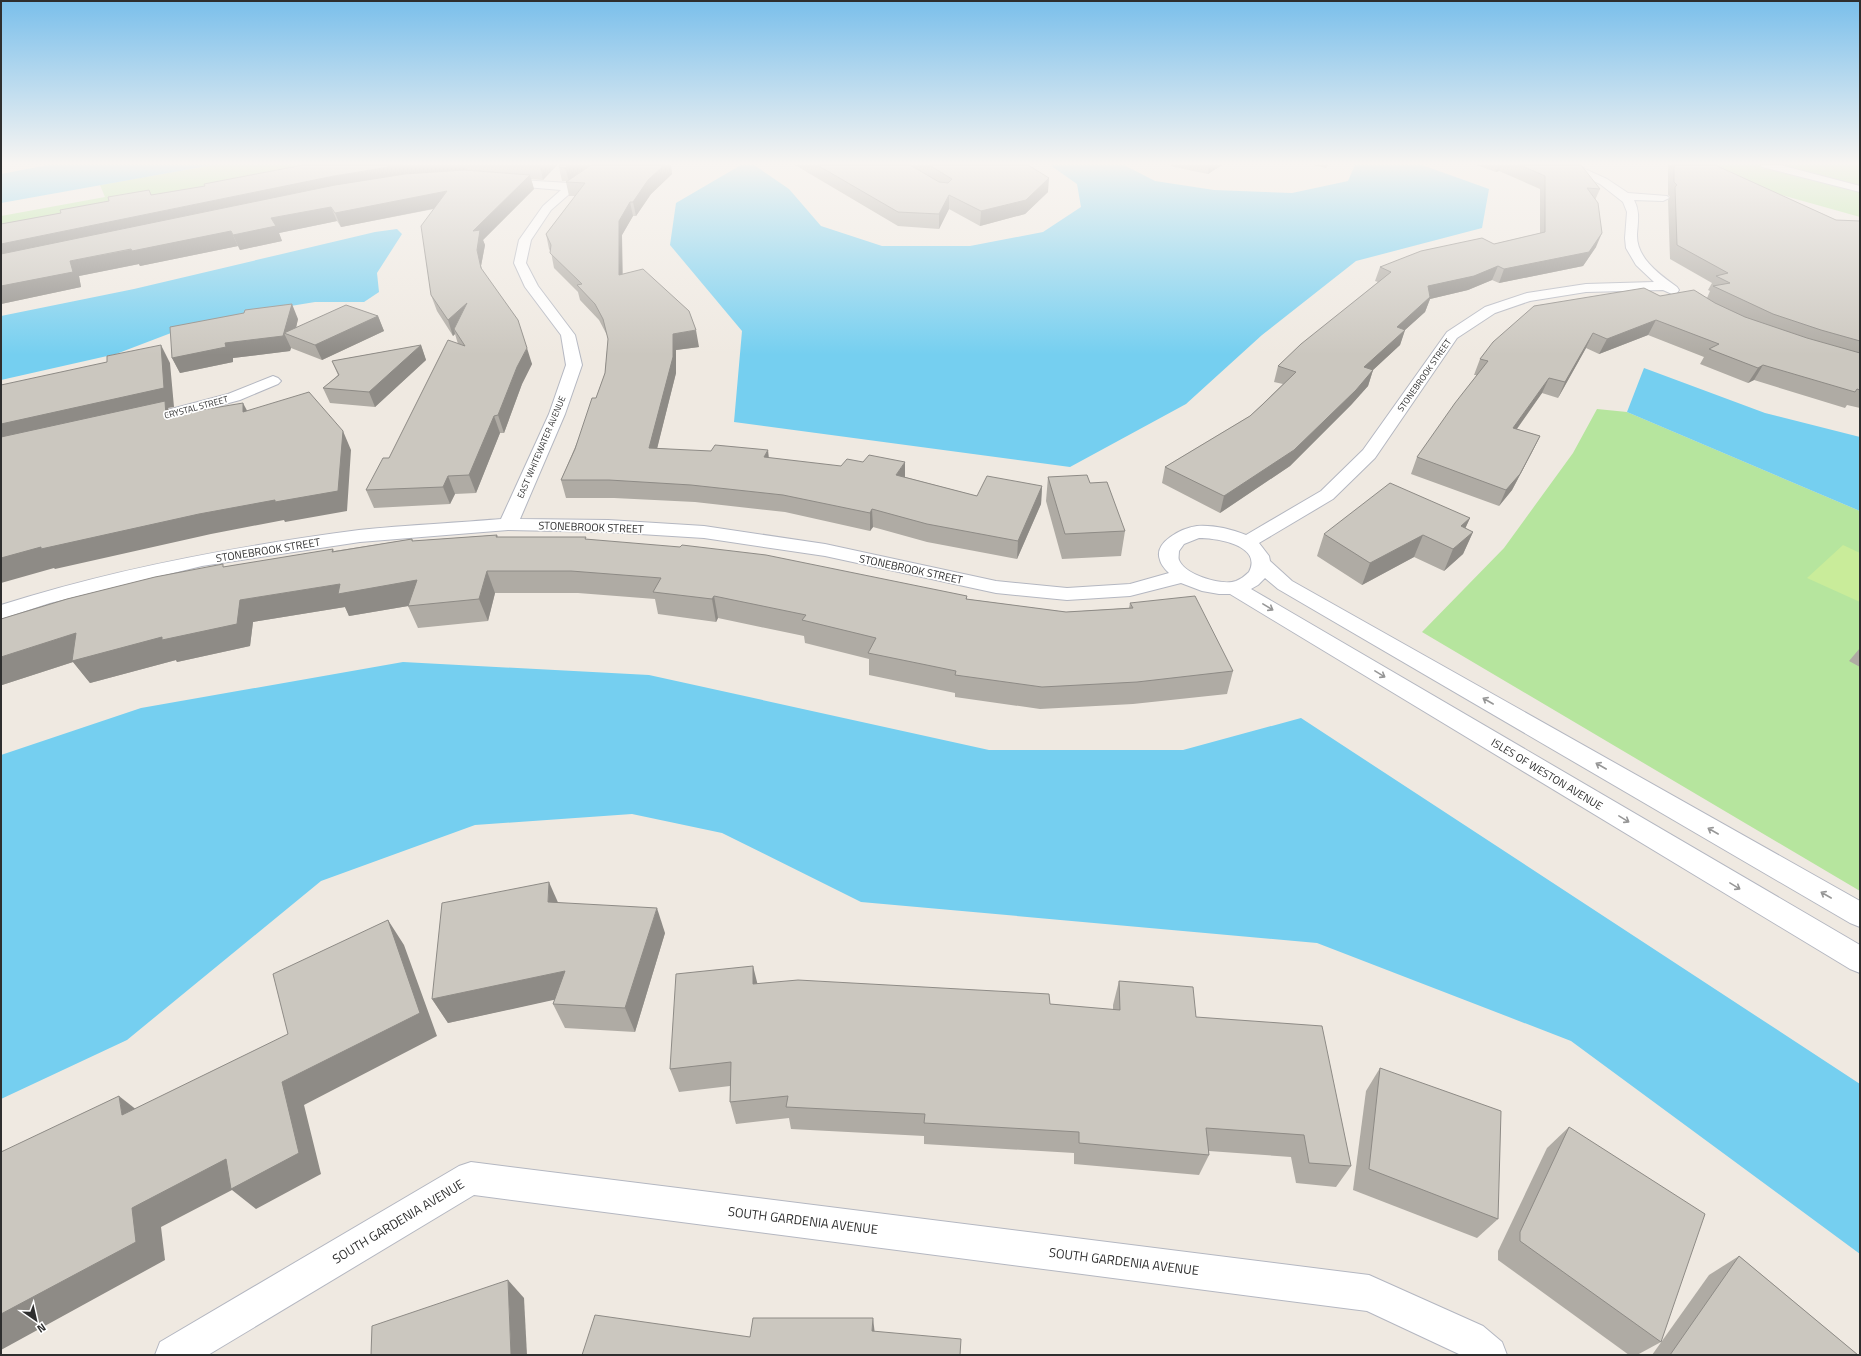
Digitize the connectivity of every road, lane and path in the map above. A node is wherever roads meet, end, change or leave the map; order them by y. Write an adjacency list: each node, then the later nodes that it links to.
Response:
1 (533, 228): 7 (street, EAST WHITEWATER AVENUE)
2 (1631, 228): 3 (street)
3 (1666, 286): 4 (street); 8 (street, STONEBROOK STREET)
4 (1686, 299)
5 (273, 381): 6 (street, CRYSTAL STREET)
6 (130, 423)
7 (508, 524): 10 (street, STONEBROOK STREET); 12 (street, STONEBROOK STREET)
8 (1246, 543): 9 (street); 10 (street)
9 (1262, 564): 11 (street); 13 (street, one-way to 9)
10 (1182, 576): 11 (street)
11 (1234, 588): 14 (street, ISLES OF WESTON AVENUE, one-way to 14)
12 (1, 612)
13 (1860, 915)
14 (1860, 960)
15 (1479, 1347): 16 (street, SOUTH GARDENIA AVENUE)
16 (173, 1355)

